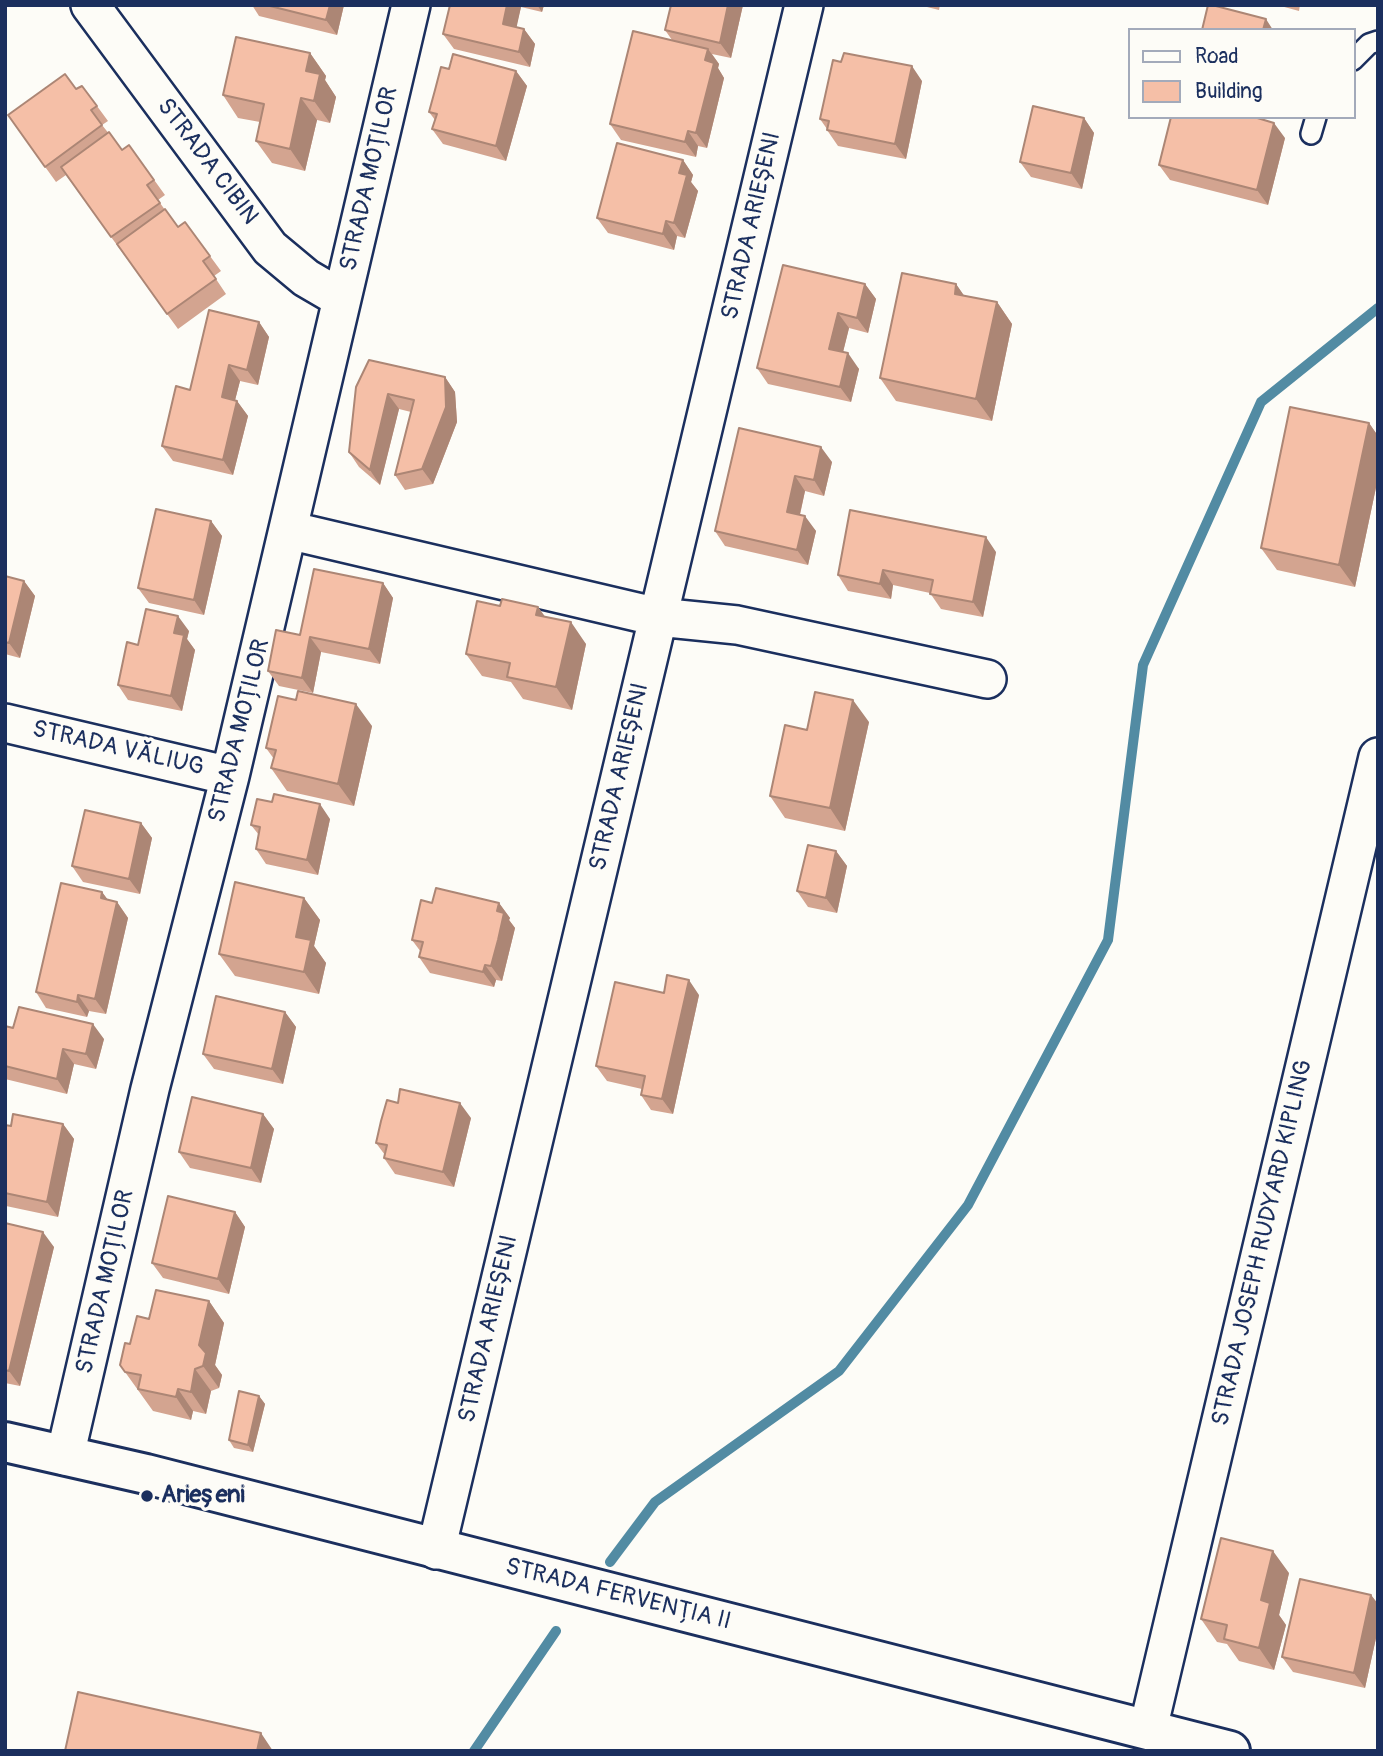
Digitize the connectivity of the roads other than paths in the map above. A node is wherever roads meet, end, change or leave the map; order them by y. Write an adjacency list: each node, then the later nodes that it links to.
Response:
1 (90, 5): 6 (street, STRADA CIBIN)
2 (411, 5): 6 (street, STRADA MOȚILOR)
3 (804, 5): 8 (street, STRADA ARIEȘENI)
4 (1378, 41): 5 (lane)
5 (1355, 58)
6 (342, 299): 7 (street, STRADA MOȚILOR)
7 (288, 530): 8 (street); 12 (street, STRADA MOȚILOR)
8 (658, 617): 9 (street); 15 (street, STRADA ARIEȘENI)
9 (987, 679)
10 (5, 723): 12 (street, STRADA VĂLIUG)
11 (1378, 757): 16 (street, STRADA JOSEPH RUDYARD KIPLING)
12 (230, 776): 14 (street, STRADA MOȚILOR)
13 (5, 1442): 14 (street, STRADA FERVENȚIA II)
14 (65, 1456): 15 (street, STRADA FERVENȚIA II)
15 (436, 1550): 16 (street, STRADA FERVENȚIA II)
16 (1148, 1730): 17 (street, STRADA FERVENȚIA II)
17 (1230, 1751)

